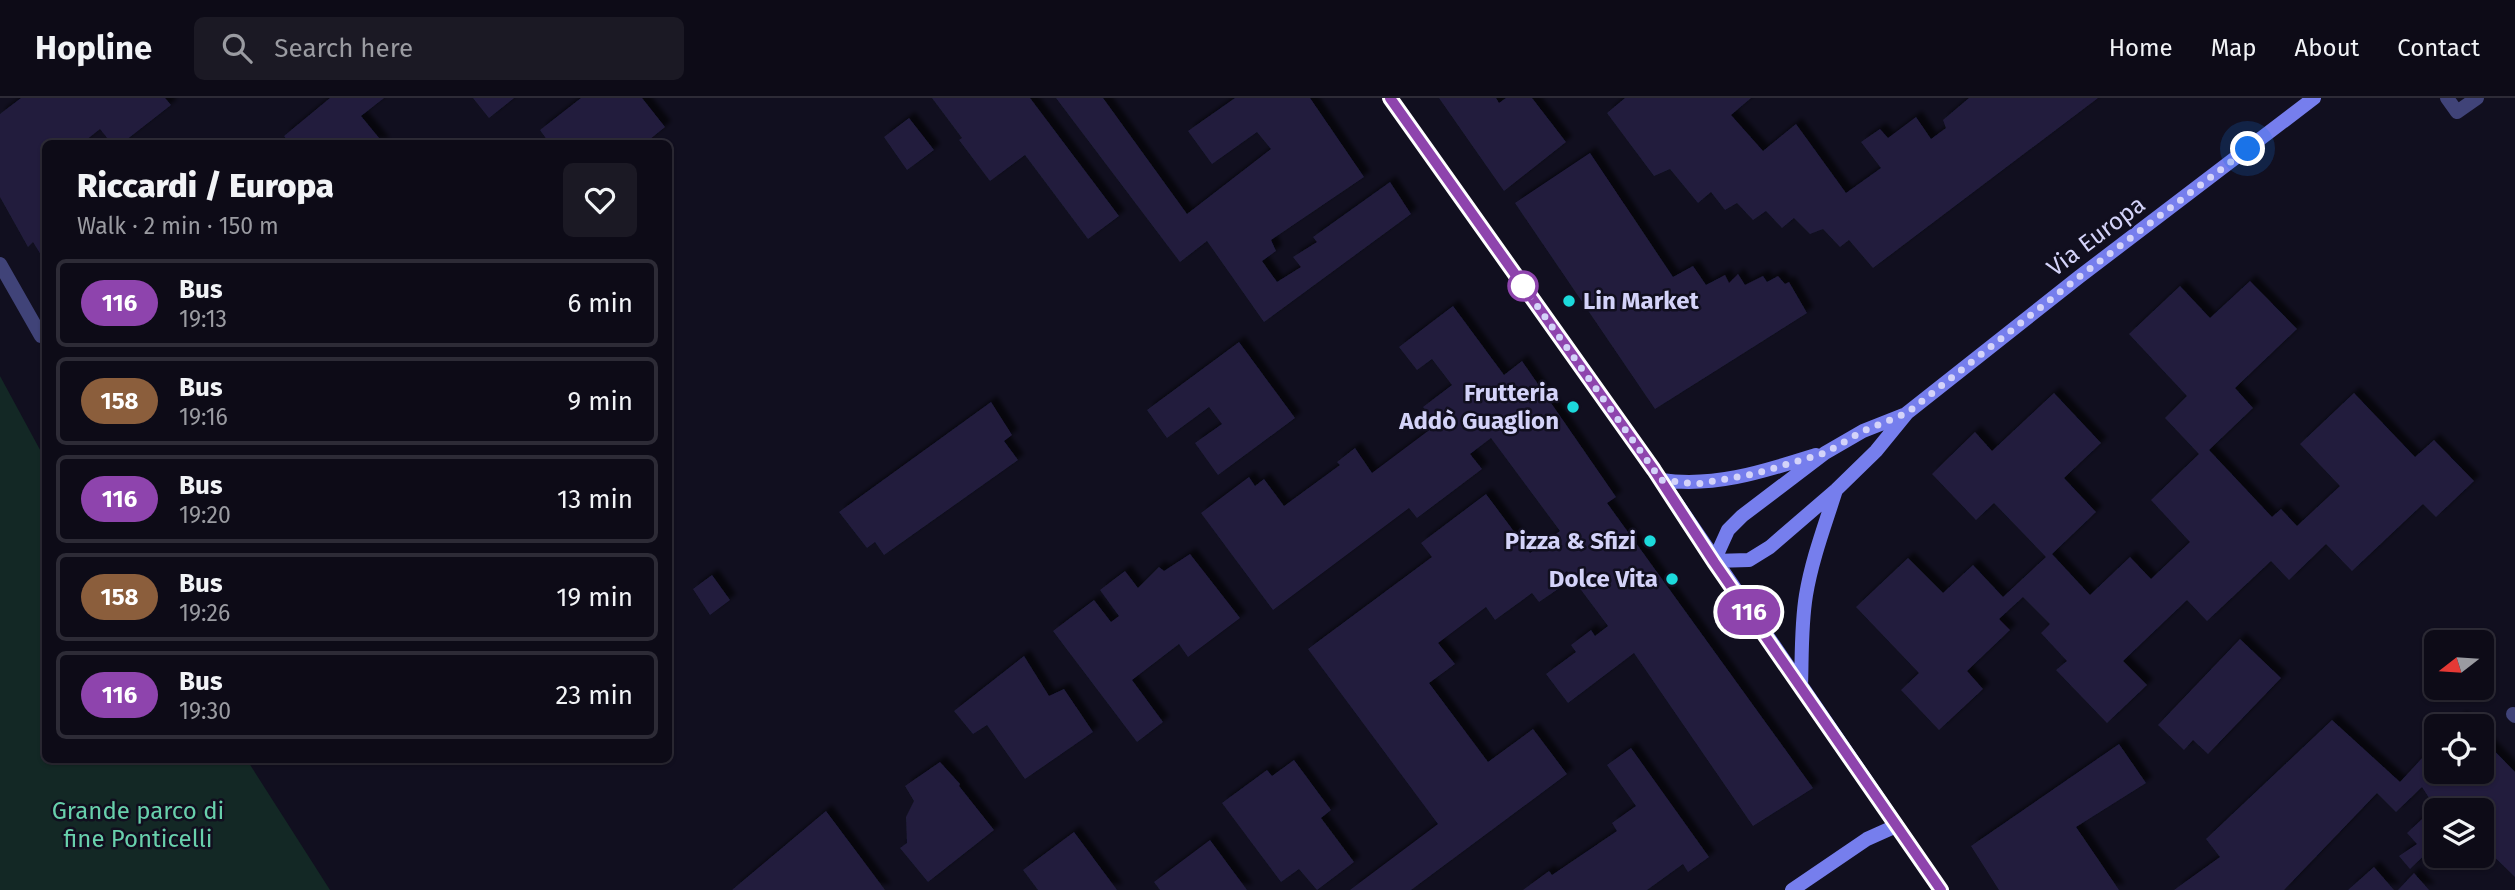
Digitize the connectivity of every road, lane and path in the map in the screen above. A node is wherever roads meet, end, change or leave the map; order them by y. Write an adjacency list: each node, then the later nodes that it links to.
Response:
1 (1390, 98): 9 (main road)
2 (2314, 98): 7 (main road, Via Europa)
3 (2447, 98): 4 (street)
4 (2477, 98)
5 (0, 264): 6 (street)
6 (41, 336)
7 (1907, 413): 8 (main road, Via Europa); 10 (main road, Via Europa)
8 (1825, 453): 9 (main road); 11 (main road, Via Europa)
9 (1661, 480): 11 (main road)
10 (1836, 490): 11 (main road, Via Europa); 12 (main road)
11 (1714, 562): 12 (main road)
12 (1801, 687): 13 (main road)
13 (1896, 826): 14 (main road); 15 (main road)
14 (1792, 890)
15 (1941, 890)

